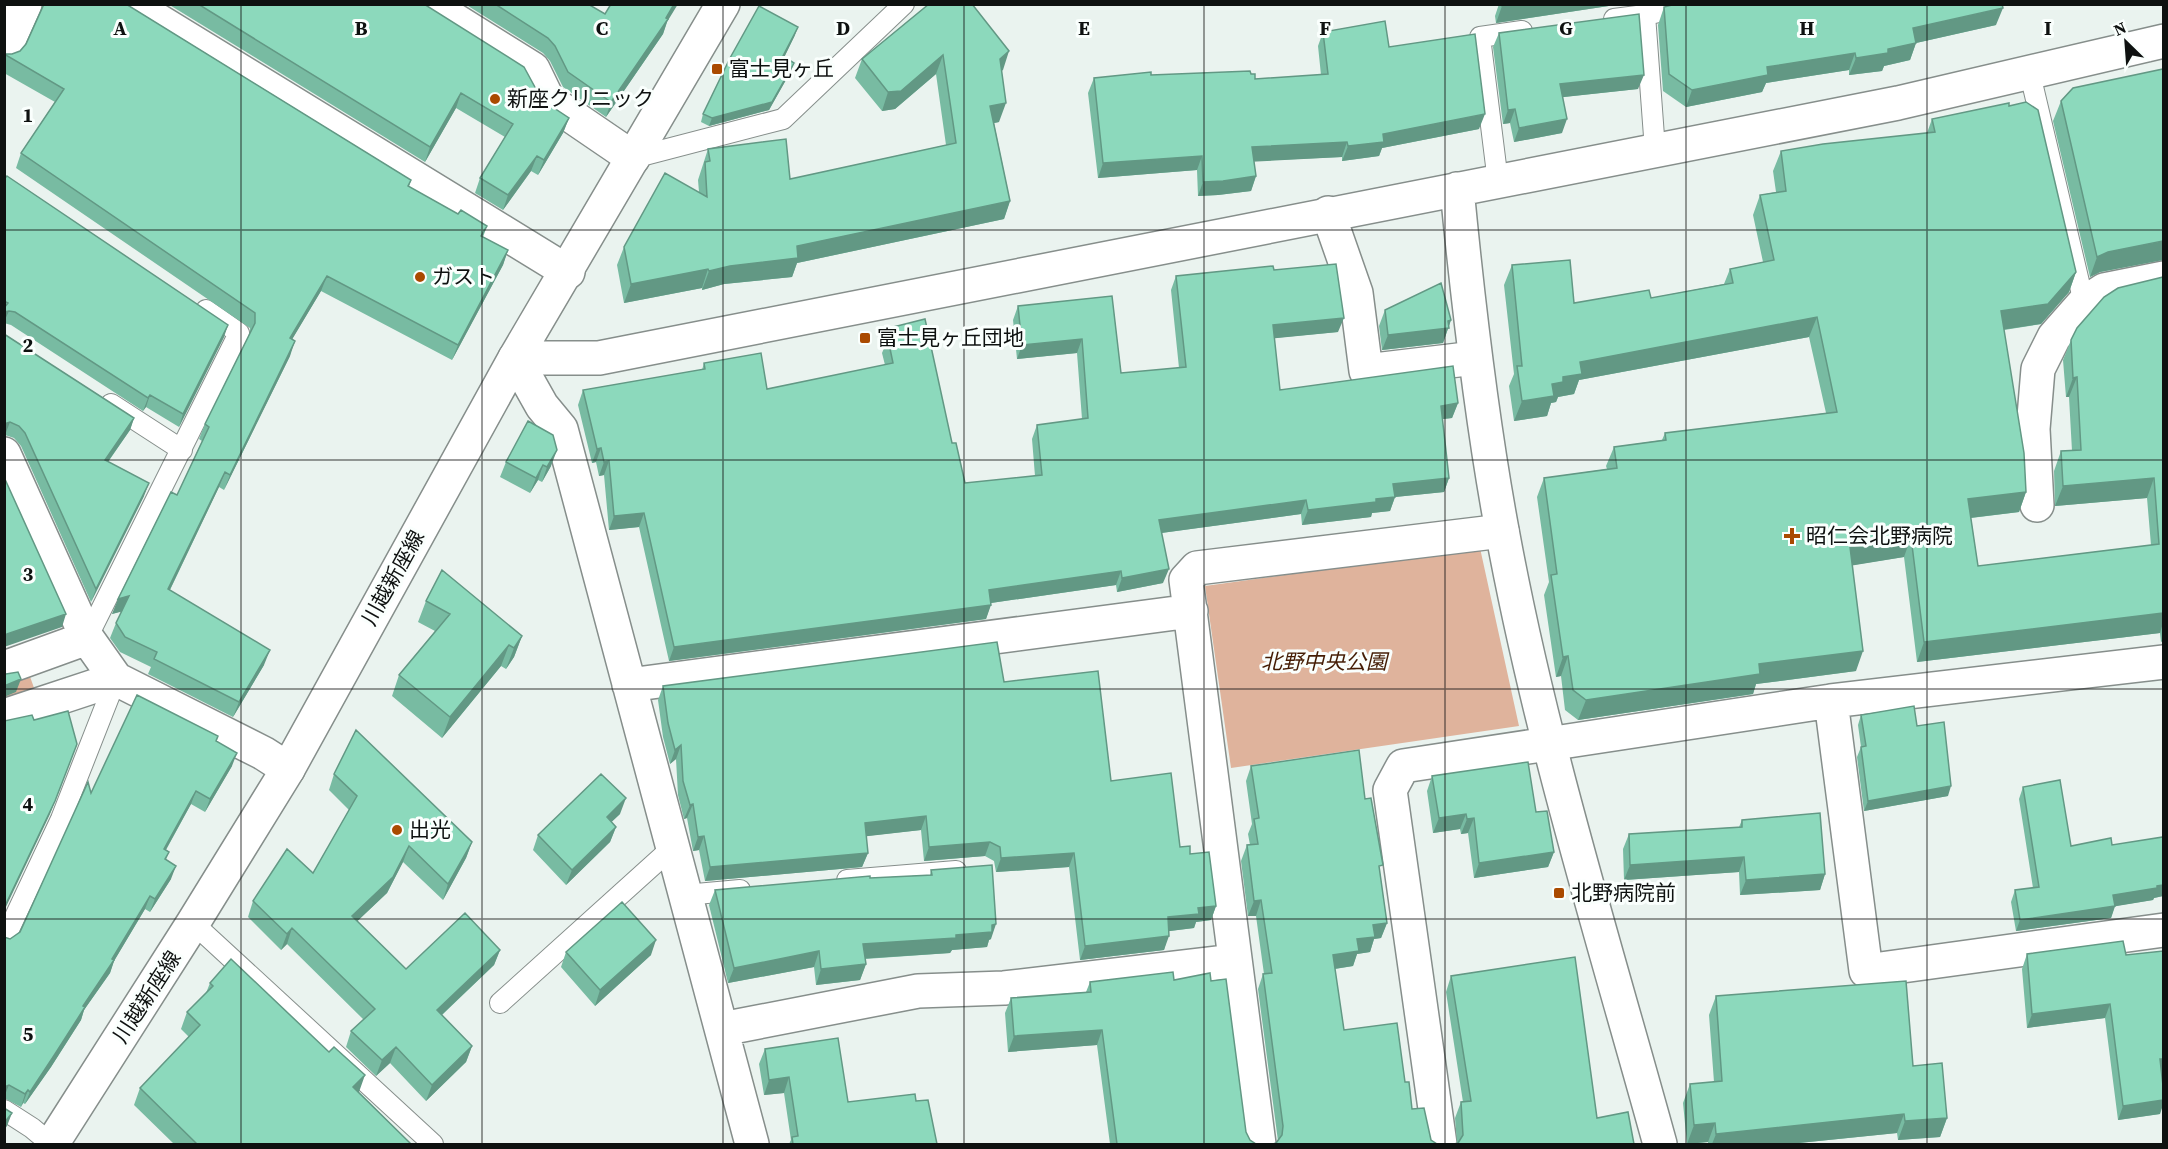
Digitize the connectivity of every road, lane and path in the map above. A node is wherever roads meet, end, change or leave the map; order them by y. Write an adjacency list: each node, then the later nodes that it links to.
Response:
1 (26, 4): 11 (street)
2 (131, 4): 18 (street)
3 (429, 4): 14 (street)
4 (723, 4): 14 (street, 川越新座線)
5 (904, 4): 14 (lane)
6 (1696, 4): 7 (lane)
7 (1644, 15): 8 (lane); 13 (lane)
8 (1598, 21)
9 (1539, 29): 15 (lane)
10 (2163, 41): 12 (street)
11 (4, 51)
12 (2030, 74): 13 (street); 21 (lane)
13 (1655, 150): 15 (street)
14 (633, 158): 18 (street, 川越新座線)
15 (1498, 182): 16 (street)
16 (1457, 189): 17 (street); 23 (street)
17 (1328, 213): 22 (street); 23 (street)
18 (568, 272): 22 (street, 川越新座線)
19 (2163, 278): 21 (street)
20 (190, 300): 25 (lane)
21 (2084, 303): 27 (street)
22 (515, 358): 34 (street); 38 (street, 川越新座線)
23 (1475, 358): 28 (street)
24 (93, 392): 25 (lane)
25 (182, 450): 30 (lane)
26 (4, 454): 30 (street)
27 (2037, 505)
28 (1502, 531): 29 (street); 37 (street)
29 (1191, 611): 34 (street); 47 (street)
30 (87, 638): 32 (street); 33 (street)
31 (2163, 662): 35 (street)
32 (4, 668)
33 (116, 679): 36 (street); 38 (street); 46 (lane)
34 (629, 685): 39 (street)
35 (1831, 701): 37 (street); 45 (street)
36 (4, 716)
37 (1550, 742): 55 (street); 56 (street)
38 (288, 769): 44 (street, 川越新座線)
39 (673, 850): 43 (street); 48 (lane)
40 (974, 869): 41 (lane)
41 (824, 882)
42 (754, 889): 43 (lane)
43 (685, 895): 49 (street)
44 (193, 923): 51 (lane); 52 (street, 川越新座線)
45 (2163, 930)
46 (4, 940)
47 (1235, 961): 49 (street); 54 (street)
48 (500, 1003)
49 (722, 1029): 53 (street)
50 (4, 1110): 52 (lane)
51 (428, 1143)
52 (52, 1144)
53 (752, 1144)
54 (1259, 1144)
55 (1440, 1144)
56 (1660, 1144)

